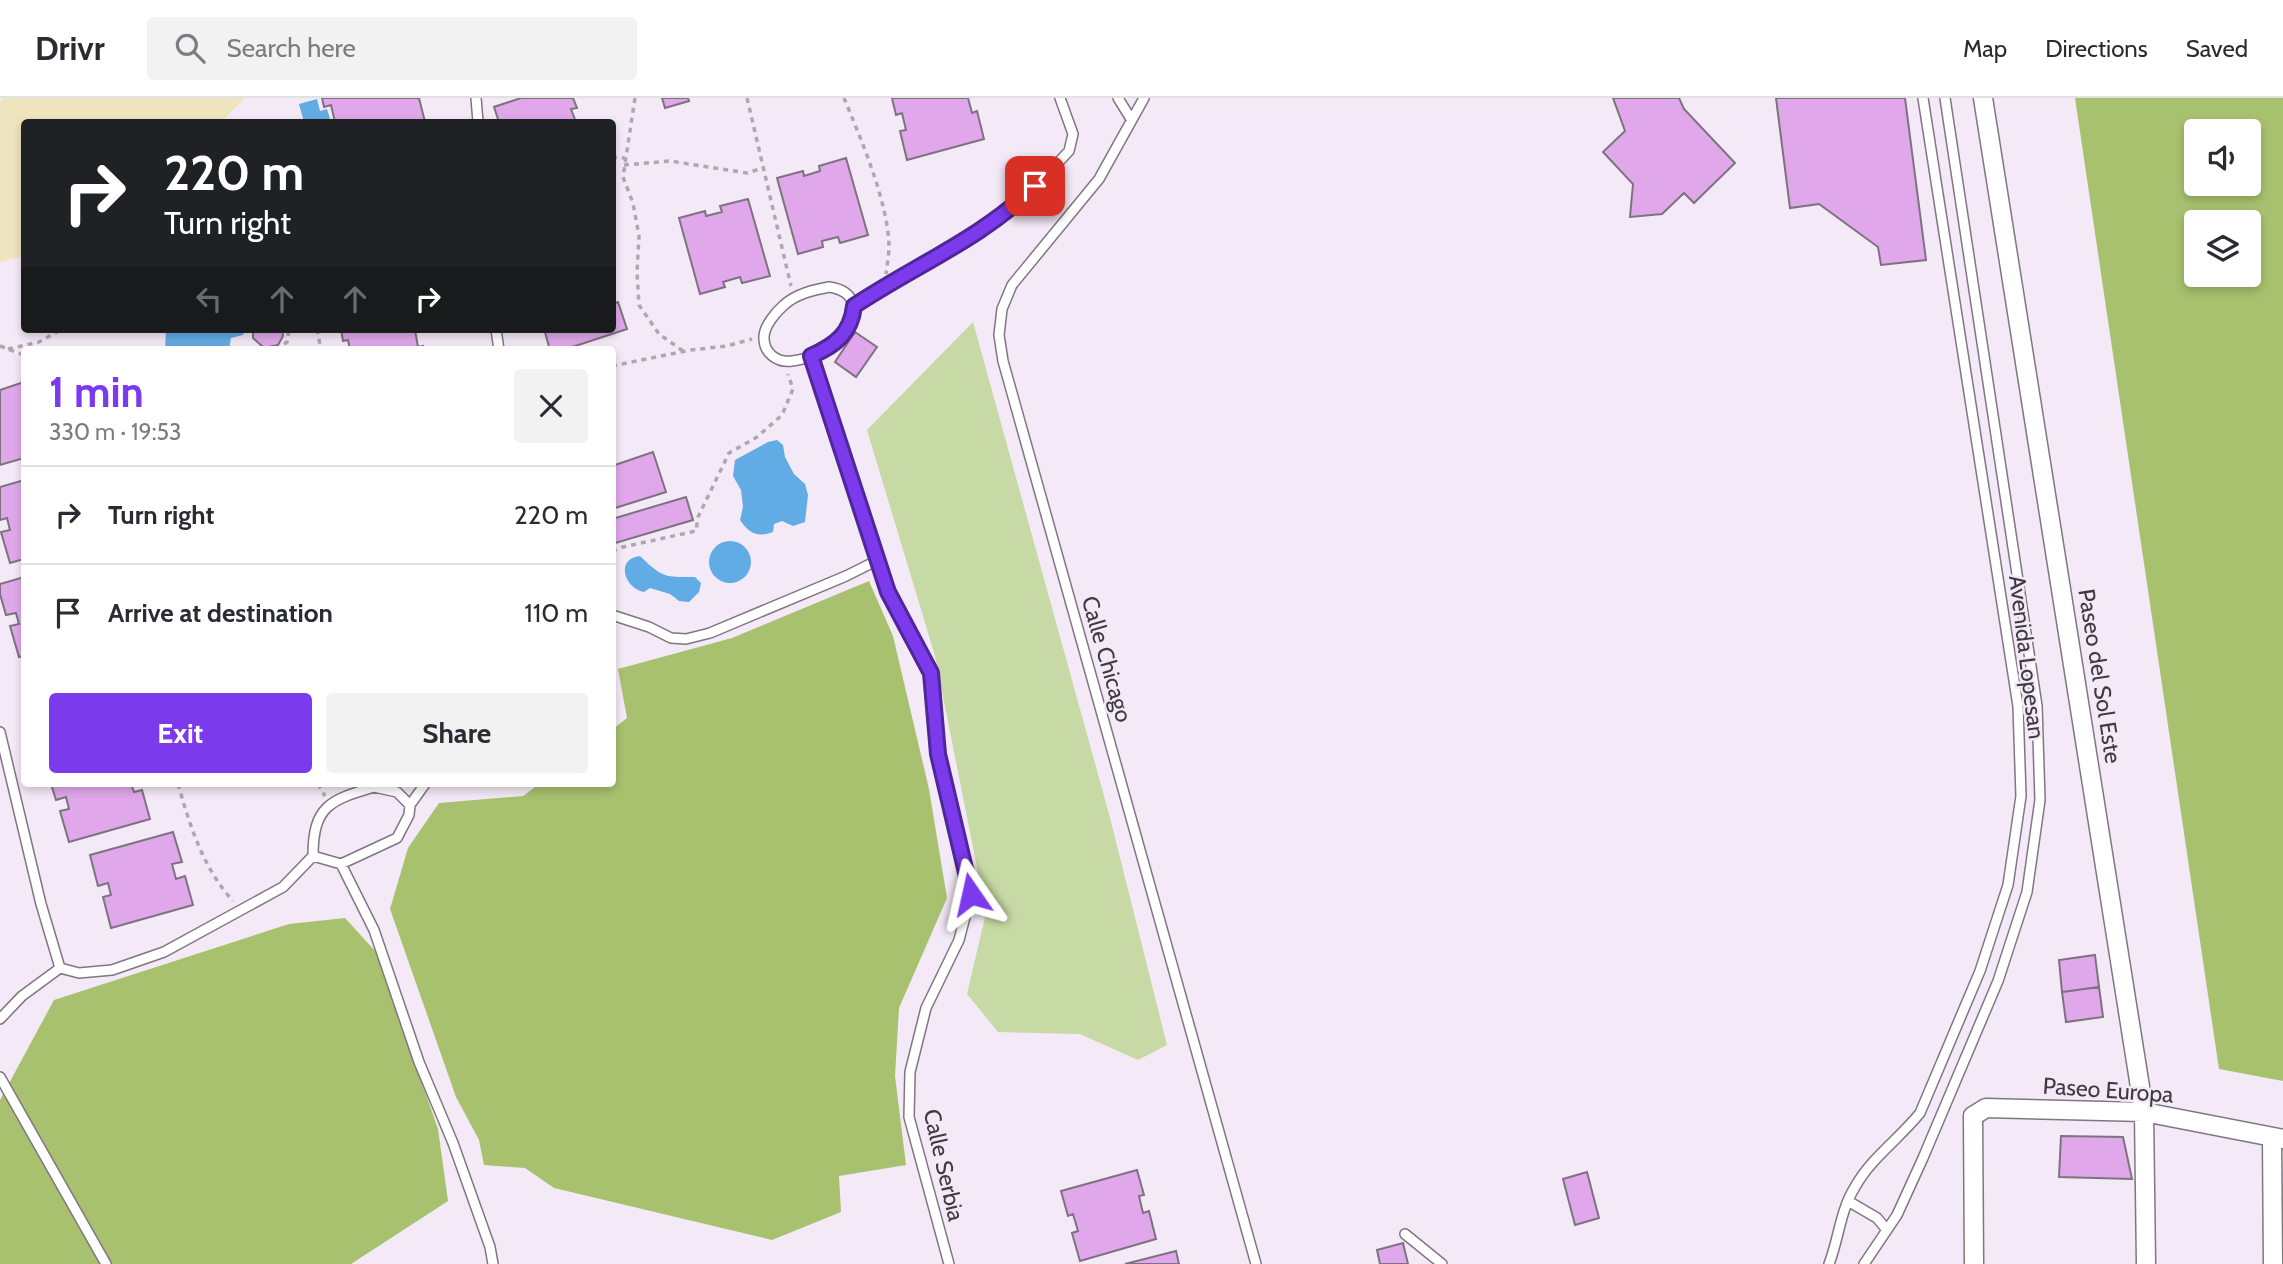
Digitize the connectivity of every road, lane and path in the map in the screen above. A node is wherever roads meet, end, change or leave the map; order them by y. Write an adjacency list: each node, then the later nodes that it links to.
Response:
1 (476, 98): 12 (lane)
2 (635, 98): 14 (path)
3 (747, 98): 16 (path)
4 (844, 98): 17 (path)
5 (1060, 98): 17 (lane)
6 (1118, 98): 11 (lane)
7 (1144, 98): 11 (lane, Calle Chicago)
8 (1923, 98): 47 (lane, Avenida Lopesan)
9 (1945, 98): 48 (lane, Avenida Lopesan)
10 (1983, 98): 45 (street, Paseo del Sol Este)
11 (1131, 118): 53 (lane, Calle Chicago)
12 (478, 119)
13 (616, 158): 14 (path)
14 (625, 158): 15 (path)
15 (624, 165): 16 (path); 26 (path)
16 (763, 168): 18 (path)
17 (884, 286): 19 (lane)
18 (793, 299): 19 (lane); 21 (lane)
19 (854, 306): 28 (lane)
20 (55, 333): 23 (path)
21 (764, 335): 26 (path); 29 (lane)
22 (0, 346): 25 (path)
23 (21, 346)
24 (21, 346): 25 (path)
25 (8, 349): 27 (path)
26 (683, 351): 30 (path)
27 (21, 354)
28 (811, 356): 29 (lane); 32 (lane, Calle Serbia)
29 (784, 362): 31 (path)
30 (616, 365)
31 (616, 550)
32 (878, 560): 33 (lane); 52 (lane, Calle Serbia)
33 (616, 616)
34 (0, 732): 41 (lane)
35 (179, 787): 40 (path)
36 (423, 787): 37 (lane)
37 (410, 805): 38 (lane); 39 (lane)
38 (313, 856): 39 (lane); 40 (lane)
39 (341, 864): 51 (lane)
40 (241, 911): 41 (lane)
41 (61, 968): 42 (lane)
42 (0, 1019)
43 (0, 1077): 44 (lane)
44 (3, 1086): 50 (lane)
45 (2144, 1112): 46 (street, Paseo Europa); 57 (street, Paseo Europa); 58 (street, Paseo del Sol Este)
46 (2278, 1138): 59 (street)
47 (1848, 1201): 48 (lane); 55 (lane, Avenida Lopesan)
48 (1887, 1230): 56 (lane, Avenida Lopesan)
49 (1405, 1234): 54 (lane)
50 (106, 1264)
51 (493, 1264)
52 (948, 1264)
53 (1255, 1264)
54 (1442, 1264)
55 (1829, 1264)
56 (1864, 1264)
57 (1974, 1264)
58 (2146, 1264)
59 (2273, 1264)

